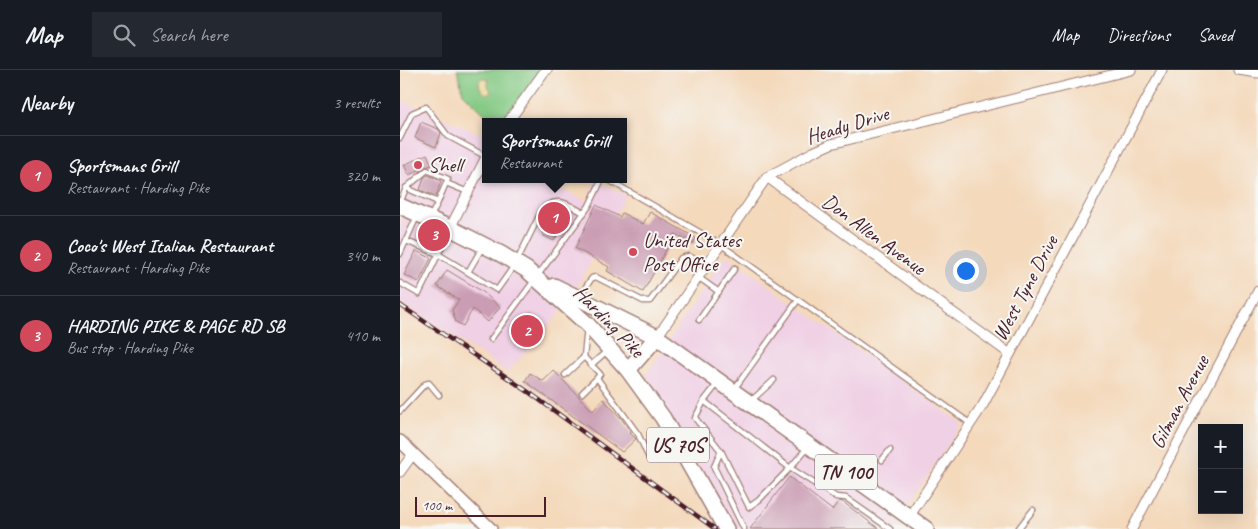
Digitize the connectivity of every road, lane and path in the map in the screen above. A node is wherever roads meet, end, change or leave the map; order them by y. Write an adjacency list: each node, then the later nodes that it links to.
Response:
1 (547, 70): 6 (street)
2 (1131, 70): 10 (street, Heady Drive)
3 (1162, 70): 44 (street, West Tyne Drive)
4 (1238, 70): 5 (street)
5 (1258, 73)
6 (511, 118)
7 (400, 138): 8 (lane)
8 (482, 155)
9 (482, 163): 17 (street)
10 (767, 177): 24 (street, Heady Drive); 44 (street, Don Allen Avenue)
11 (417, 178): 12 (lane); 13 (lane); 16 (lane)
12 (423, 181)
13 (446, 183): 17 (lane); 18 (lane)
14 (600, 183): 20 (lane)
15 (614, 183): 24 (lane)
16 (406, 188): 18 (lane); 19 (lane)
17 (468, 192): 22 (street)
18 (438, 202): 21 (lane)
19 (400, 205): 21 (main road, Harding Pike / US 70S)
20 (584, 213): 28 (lane); 33 (lane)
21 (423, 217): 22 (main road, Harding Pike / US 70S); 23 (lane)
22 (450, 228): 25 (main road, Harding Pike / US 70S); 27 (lane)
23 (406, 241): 26 (lane); 27 (lane)
24 (720, 244): 29 (street, Heady Drive); 38 (lane)
25 (484, 246): 28 (main road, Harding Pike / US 70S); 31 (lane)
26 (400, 254)
27 (438, 254): 31 (lane); 34 (lane)
28 (516, 263): 31 (lane); 33 (main road, Harding Pike / US 70S)
29 (706, 265): 32 (street, Heady Drive); 37 (lane)
30 (735, 268): 35 (lane)
31 (468, 272)
32 (698, 277): 35 (lane); 41 (street, Heady Drive)
33 (537, 278): 37 (main road, TN 100); 40 (main road, Harding Pike / US 70S); 42 (lane)
34 (400, 283)
35 (719, 292): 39 (lane)
36 (1258, 292): 76 (street, Gilman Avenue)
37 (578, 298): 41 (main road, TN 100)
38 (798, 300): 52 (lane); 58 (lane)
39 (698, 320)
40 (587, 324): 43 (main road, Harding Pike / US 70S); 45 (lane)
41 (657, 337): 47 (main road); 51 (main road, TN 100)
42 (491, 339)
43 (610, 348): 46 (lane); 47 (main road, Harding Pike / US 70S)
44 (1010, 354): 58 (street, West Tyne Drive)
45 (584, 357): 46 (lane); 48 (lane)
46 (591, 365): 49 (lane)
47 (628, 370): 70 (main road, Harding Pike / US 70S)
48 (565, 375)
49 (597, 378): 53 (lane); 64 (lane)
50 (774, 380): 56 (lane)
51 (719, 381): 52 (main road, TN 100); 55 (lane)
52 (733, 392): 56 (main road, TN 100)
53 (582, 393)
54 (439, 395): 57 (lane)
55 (704, 400): 62 (lane); 66 (lane)
56 (749, 403): 60 (main road, TN 100)
57 (400, 411)
58 (971, 424): 69 (street, West Tyne Drive)
59 (400, 441): 63 (street)
60 (809, 446): 66 (lane); 69 (main road, TN 100)
61 (890, 450): 65 (lane)
62 (721, 451): 66 (lane); 72 (lane)
63 (413, 454): 67 (street); 71 (street)
64 (649, 458)
65 (882, 460)
66 (790, 468): 73 (lane)
67 (400, 472)
68 (1033, 510): 75 (lane)
69 (910, 517): 74 (main road, TN 100)
70 (725, 526)
71 (491, 529)
72 (744, 529)
73 (890, 529)
74 (926, 529)
75 (1018, 529)
76 (1132, 529)

